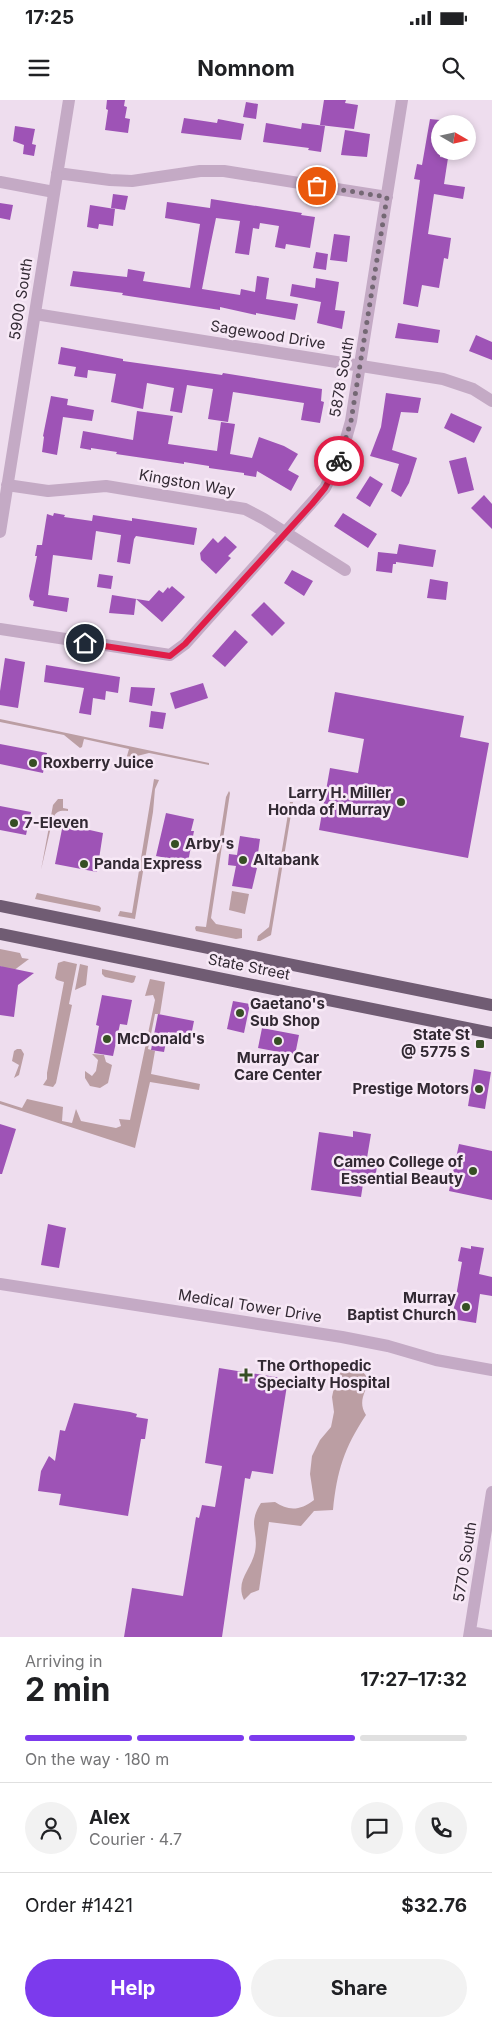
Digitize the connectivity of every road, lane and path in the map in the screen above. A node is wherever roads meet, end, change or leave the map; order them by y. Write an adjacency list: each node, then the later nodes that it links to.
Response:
1 (69, 100): 3 (street, 5900 South)
2 (402, 100): 6 (street, 5878 South)
3 (57, 172): 5 (street, 5900 South); 6 (street)
4 (0, 182): 5 (street)
5 (54, 192): 7 (street, 5900 South)
6 (387, 197): 8 (street, 5878 South)
7 (35, 314): 8 (street, Sagewood Drive); 10 (street, 5900 South)
8 (360, 366): 9 (street, Sagewood Drive); 13 (street, 5878 South)
9 (492, 401)
10 (8, 485): 11 (street, 5900 South); 13 (street, Kingston Way)
11 (1, 516): 12 (street, 5900 South)
12 (0, 532)
13 (284, 533): 14 (street, Kingston Way); 15 (street, 5878 South)
14 (345, 570)
15 (0, 629)
16 (0, 906): 18 (main road, State Street)
17 (0, 934): 19 (main road, State Street)
18 (492, 1005)
19 (492, 1032)
20 (0, 1284): 21 (street, Medical Tower Drive)
21 (492, 1370)
22 (492, 1492): 23 (street, 5770 South)
23 (470, 1635): 24 (street)
24 (492, 1636)

